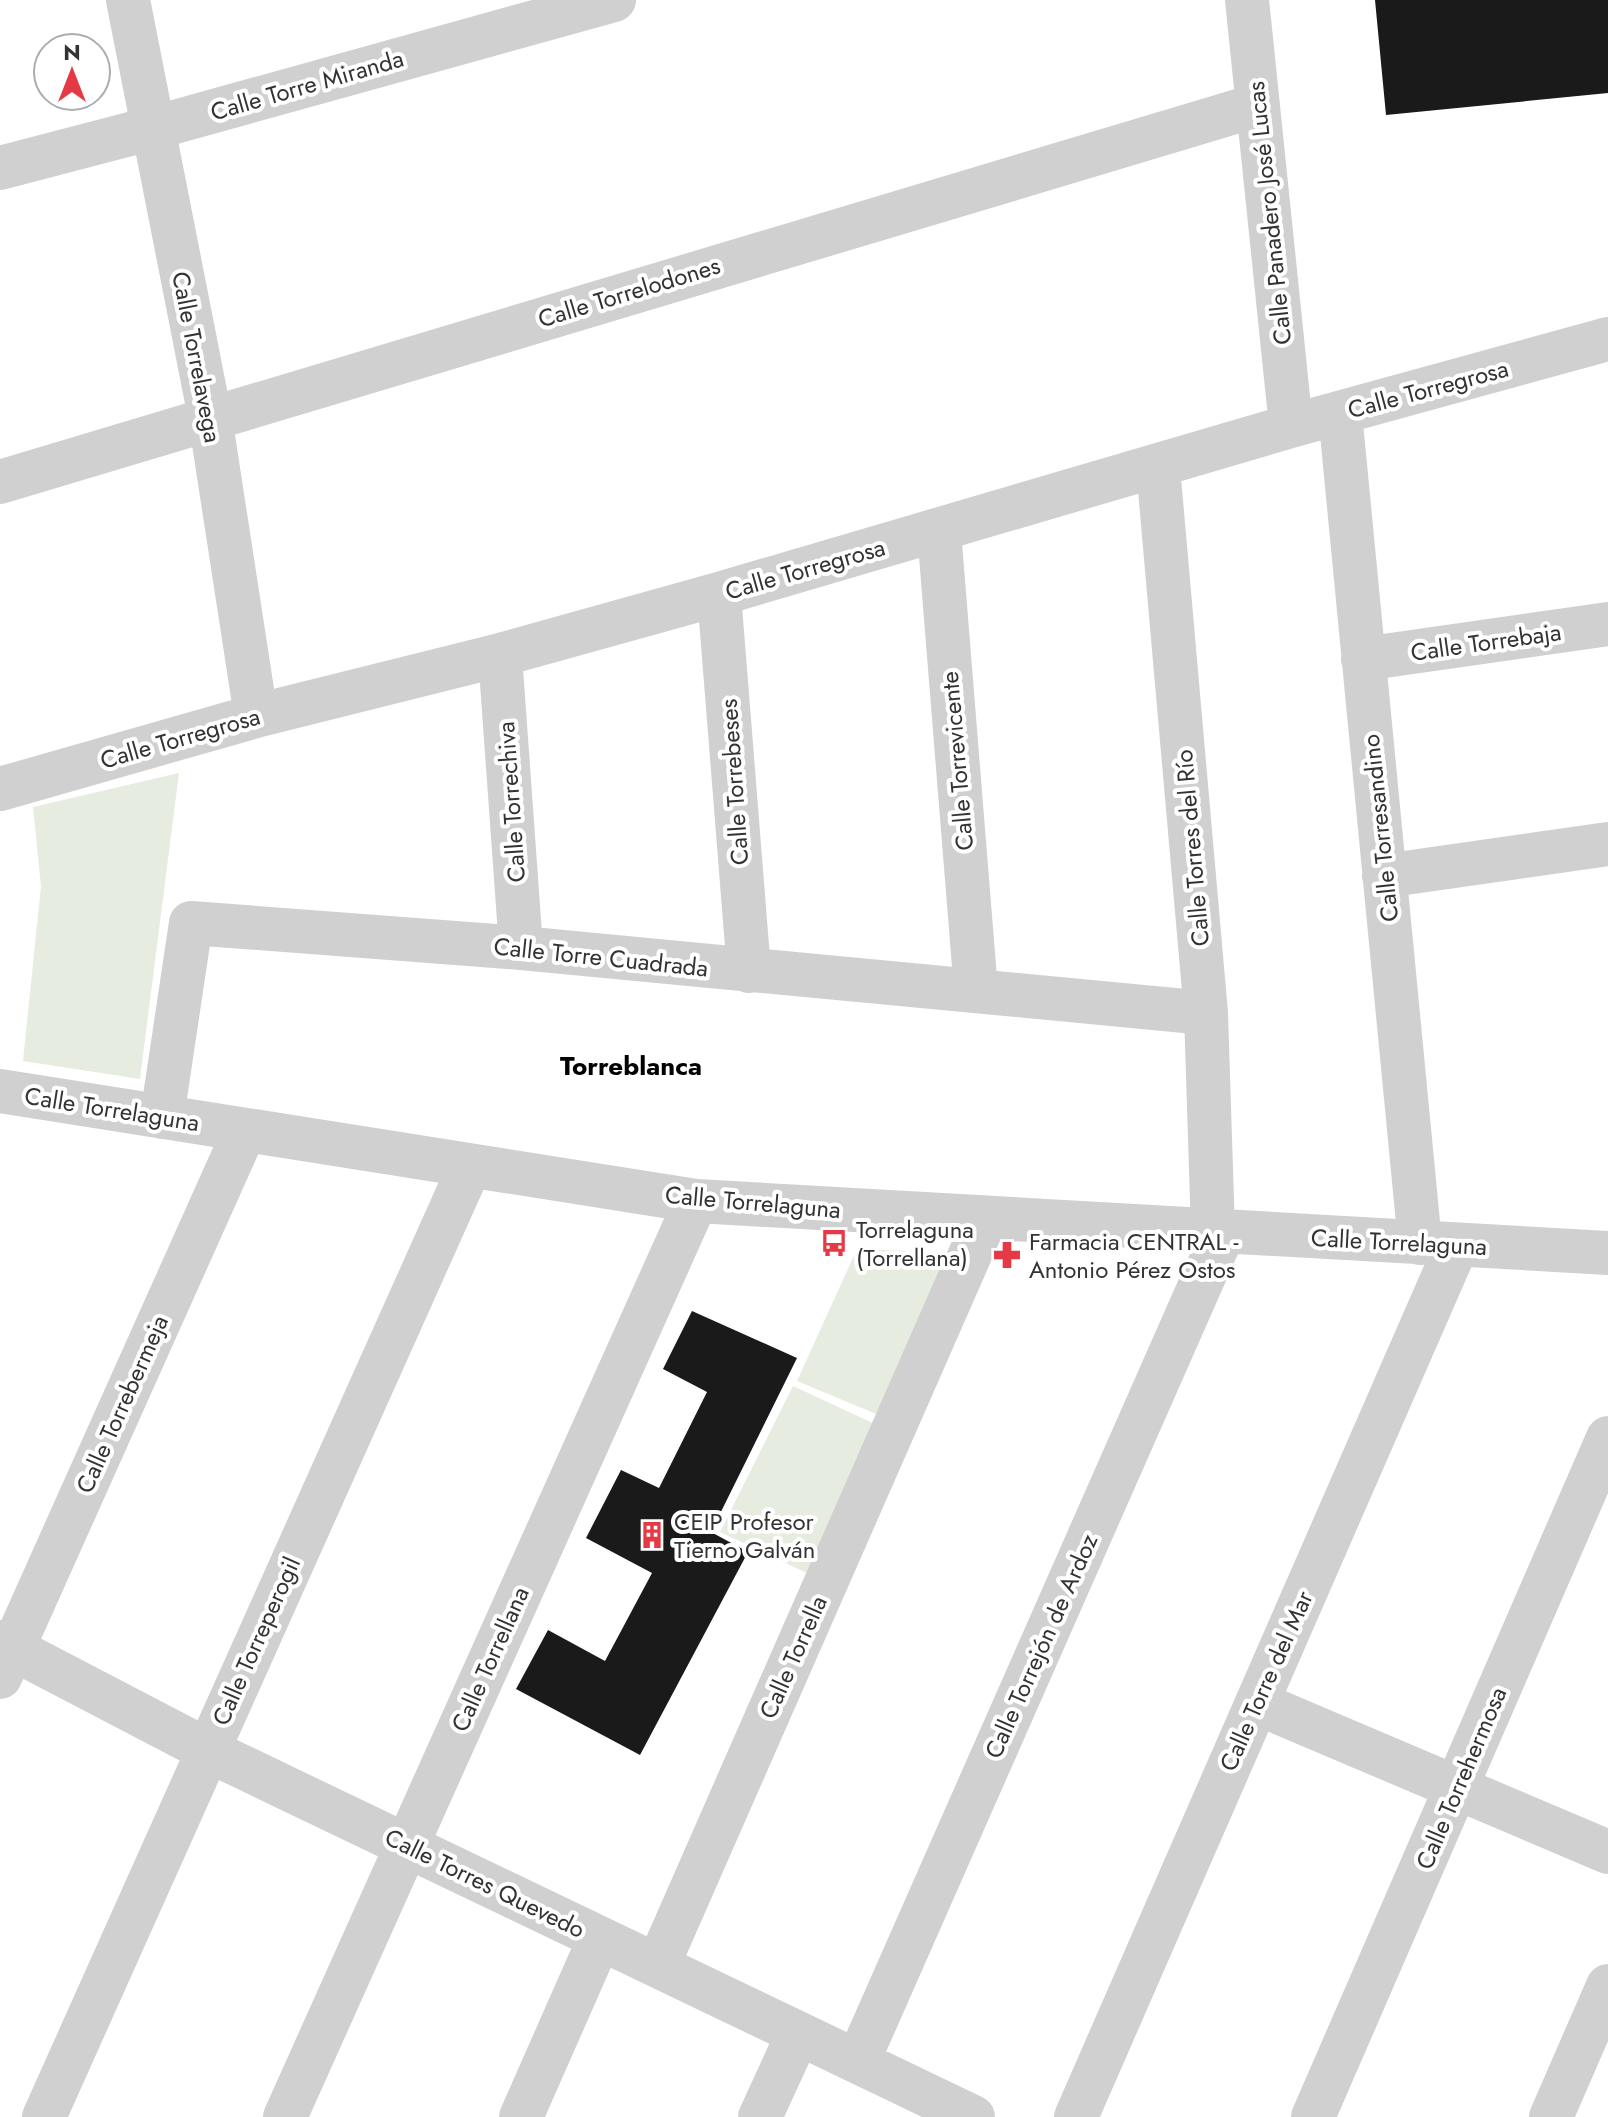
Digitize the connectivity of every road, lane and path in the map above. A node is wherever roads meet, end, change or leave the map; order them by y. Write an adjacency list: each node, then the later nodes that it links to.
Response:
1 (128, 0): 5 (street, Calle Torrelavega)
2 (614, 0): 5 (street, Calle Torre Miranda)
3 (1247, 0): 4 (street, Calle Panadero José Lucas)
4 (1258, 105): 9 (street, Calle Torrelodones); 10 (street, Calle Panadero José Lucas)
5 (153, 128): 6 (street, Calle Torre Miranda); 9 (street, Calle Torrelavega)
6 (0, 168)
7 (1608, 339): 8 (street, Calle Torregrosa)
8 (1340, 413): 10 (street, Calle Torregrosa); 17 (street, Calle Torresandino)
9 (210, 417): 12 (street, Calle Torrelodones); 18 (street, Calle Torrelavega)
10 (1291, 426): 11 (street, Calle Torregrosa)
11 (1158, 467): 13 (street, Calle Torregrosa); 25 (street, Calle Torres del Río)
12 (0, 482)
13 (939, 531): 14 (street, Calle Torregrosa); 24 (street, Calle Torrevicente)
14 (719, 594): 16 (street, Calle Torregrosa); 23 (street, Calle Torrebeses)
15 (1608, 624): 17 (street, Calle Torrebaja)
16 (500, 655): 18 (street, Calle Torregrosa); 22 (street, Calle Torrechiva)
17 (1363, 659): 21 (street, Calle Torresandino)
18 (256, 716): 19 (street, Calle Torregrosa)
19 (0, 789)
20 (1608, 844): 21 (street)
21 (1384, 876): 33 (street, Calle Torresandino)
22 (521, 948): 23 (street, Calle Torre Cuadrada); 27 (street, Calle Torre Cuadrada)
23 (749, 971): 24 (street, Calle Torre Cuadrada)
24 (976, 991): 25 (street, Calle Torre Cuadrada)
25 (1206, 1013): 32 (street, Calle Torres del Río)
26 (0, 1091): 27 (street, Calle Torrelaguna)
27 (162, 1117): 28 (street, Calle Torrelaguna)
28 (245, 1130): 29 (street, Calle Torrelaguna); 36 (street, Calle Torrebermeja)
29 (470, 1166): 30 (street, Calle Torrelaguna); 38 (street, Calle Torreperogil)
30 (696, 1201): 31 (street, Calle Torrelaguna); 40 (street, Calle Torrellana)
31 (986, 1218): 32 (street, Calle Torrelaguna); 43 (street, Calle Torrella)
32 (1218, 1231): 33 (street, Calle Torrelaguna); 46 (street, Calle Torrejón de Ardoz)
33 (1439, 1244): 34 (street, Calle Torrelaguna); 37 (street, Calle Torre del Mar)
34 (1608, 1253)
35 (1608, 1438): 39 (street, Calle Torrehermosa)
36 (4, 1656): 38 (street, Calle Torres Quevedo)
37 (1257, 1703): 39 (street); 52 (street, Calle Torre del Mar)
38 (207, 1750): 40 (street, Calle Torres Quevedo); 47 (street, Calle Torreperogil)
39 (1456, 1788): 41 (street); 53 (street, Calle Torrehermosa)
40 (407, 1845): 42 (street, Calle Torres Quevedo); 48 (street, Calle Torrellana)
41 (1608, 1852)
42 (599, 1940): 43 (street, Calle Torres Quevedo); 49 (street)
43 (658, 1965): 45 (street, Calle Torres Quevedo)
44 (1608, 1986): 54 (street)
45 (798, 2034): 46 (street, Calle Torres Quevedo); 50 (street)
46 (858, 2061): 51 (street, Calle Torres Quevedo)
47 (44, 2117)
48 (285, 2117)
49 (521, 2117)
50 (760, 2117)
51 (973, 2117)
52 (1076, 2117)
53 (1313, 2117)
54 (1551, 2117)

